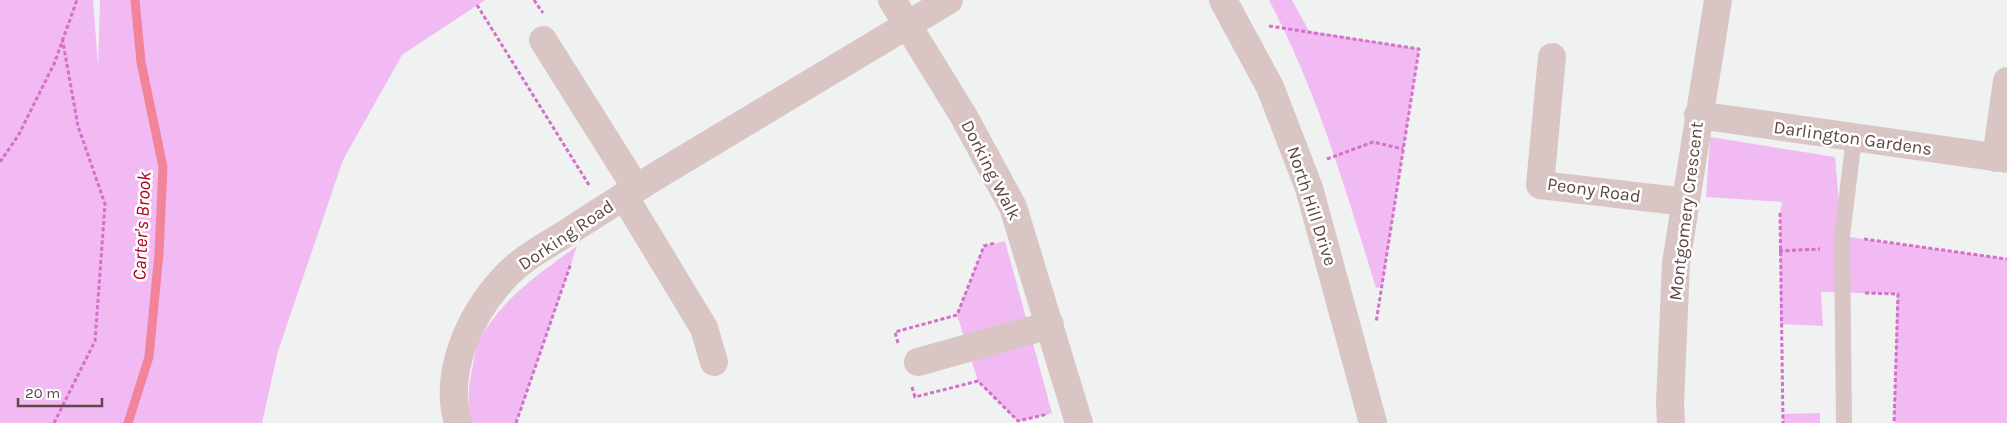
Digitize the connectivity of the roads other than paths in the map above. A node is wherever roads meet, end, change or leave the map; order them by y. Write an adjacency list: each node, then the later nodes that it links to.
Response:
1 (892, 0): 5 (street)
2 (949, 0): 5 (street, Dorking Road)
3 (1223, 0): 19 (street, North Hill Drive)
4 (1718, 0): 9 (street, Montgomery Crescent)
5 (907, 25): 13 (street, Dorking Road); 14 (street, Dorking Walk)
6 (543, 40): 13 (street)
7 (1552, 57): 12 (street, Peony Road)
8 (2007, 81): 11 (street)
9 (1698, 116): 10 (street, Darlington Gardens); 12 (street, Montgomery Crescent)
10 (1854, 138): 11 (street, Darlington Gardens); 21 (lane)
11 (2002, 159)
12 (1686, 202): 20 (street, Montgomery Crescent)
13 (612, 203): 15 (street); 17 (street, Dorking Road)
14 (1050, 325): 16 (street); 18 (street, Dorking Walk)
15 (714, 362)
16 (918, 362)
17 (458, 423)
18 (1079, 423)
19 (1372, 423)
20 (1671, 423)
21 (1844, 423)

